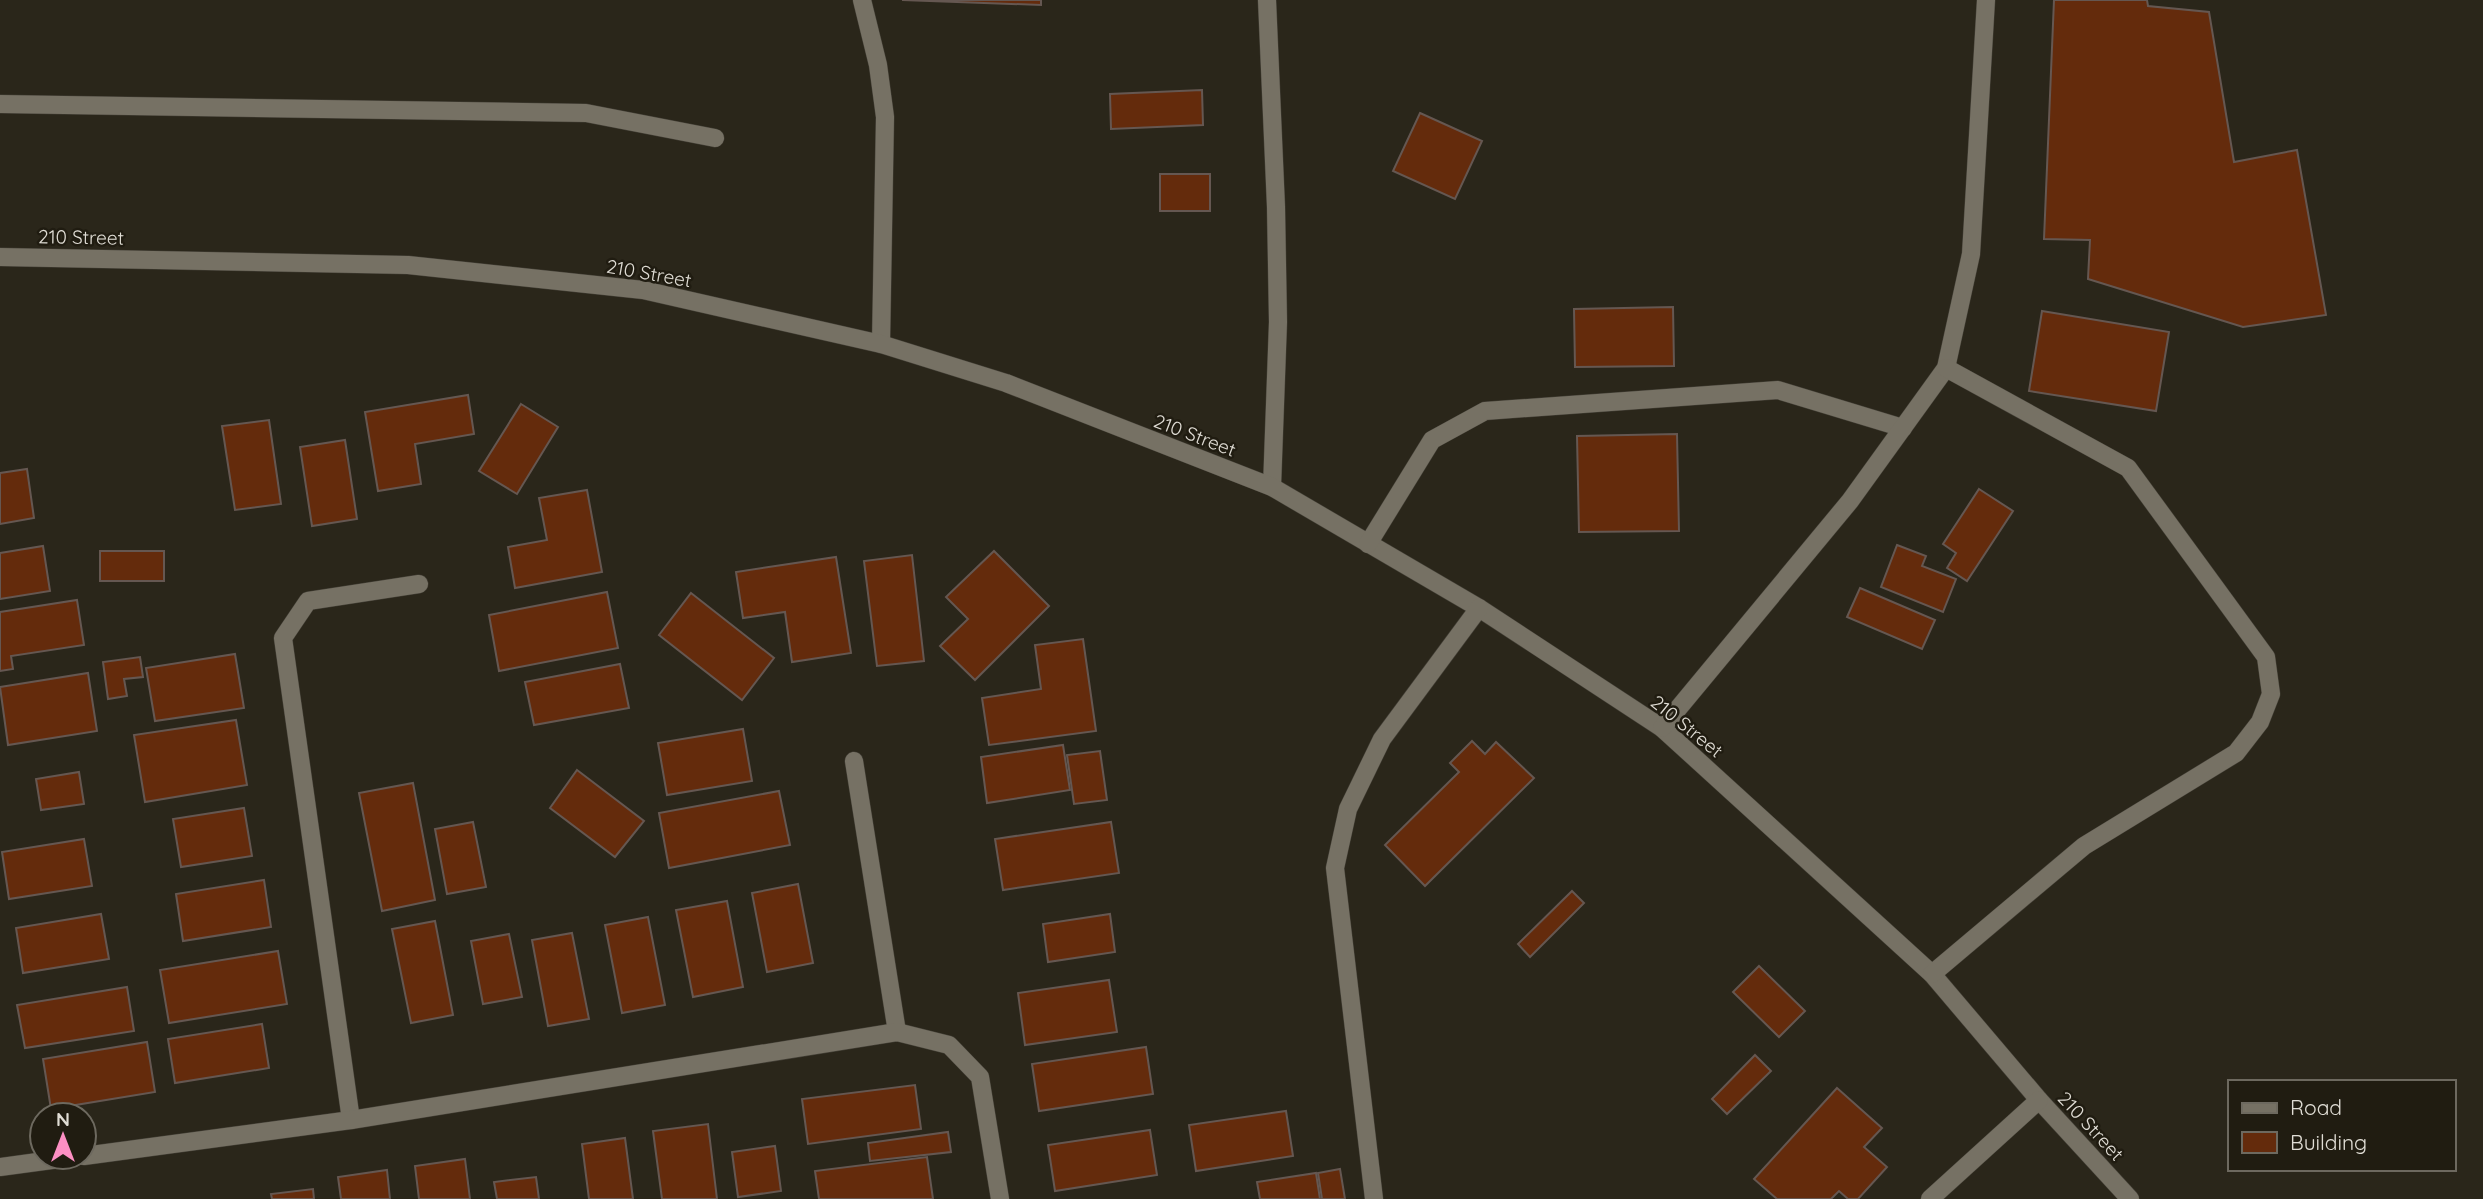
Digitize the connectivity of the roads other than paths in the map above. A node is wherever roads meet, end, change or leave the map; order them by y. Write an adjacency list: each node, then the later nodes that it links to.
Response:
1 (862, 0): 7 (street)
2 (1267, 0): 10 (street)
3 (1986, 0): 8 (street)
4 (0, 104): 5 (street)
5 (715, 138)
6 (0, 257): 7 (street, 210 Street)
7 (881, 344): 10 (street, 210 Street)
8 (1946, 368): 9 (street); 16 (street)
9 (1903, 428): 11 (street); 14 (street)
10 (1272, 487): 11 (street, 210 Street)
11 (1368, 544): 13 (street, 210 Street)
12 (419, 584): 19 (street)
13 (1479, 608): 14 (street, 210 Street); 24 (street)
14 (1662, 728): 16 (street, 210 Street)
15 (854, 761): 17 (street)
16 (1932, 974): 18 (street, 210 Street)
17 (897, 1032): 19 (street); 23 (street)
18 (2039, 1100): 25 (street); 26 (street, 210 Street)
19 (351, 1120): 20 (street)
20 (98, 1154)
21 (28, 1163): 22 (street)
22 (0, 1167)
23 (1000, 1199)
24 (1374, 1199)
25 (1930, 1199)
26 (2130, 1199)

